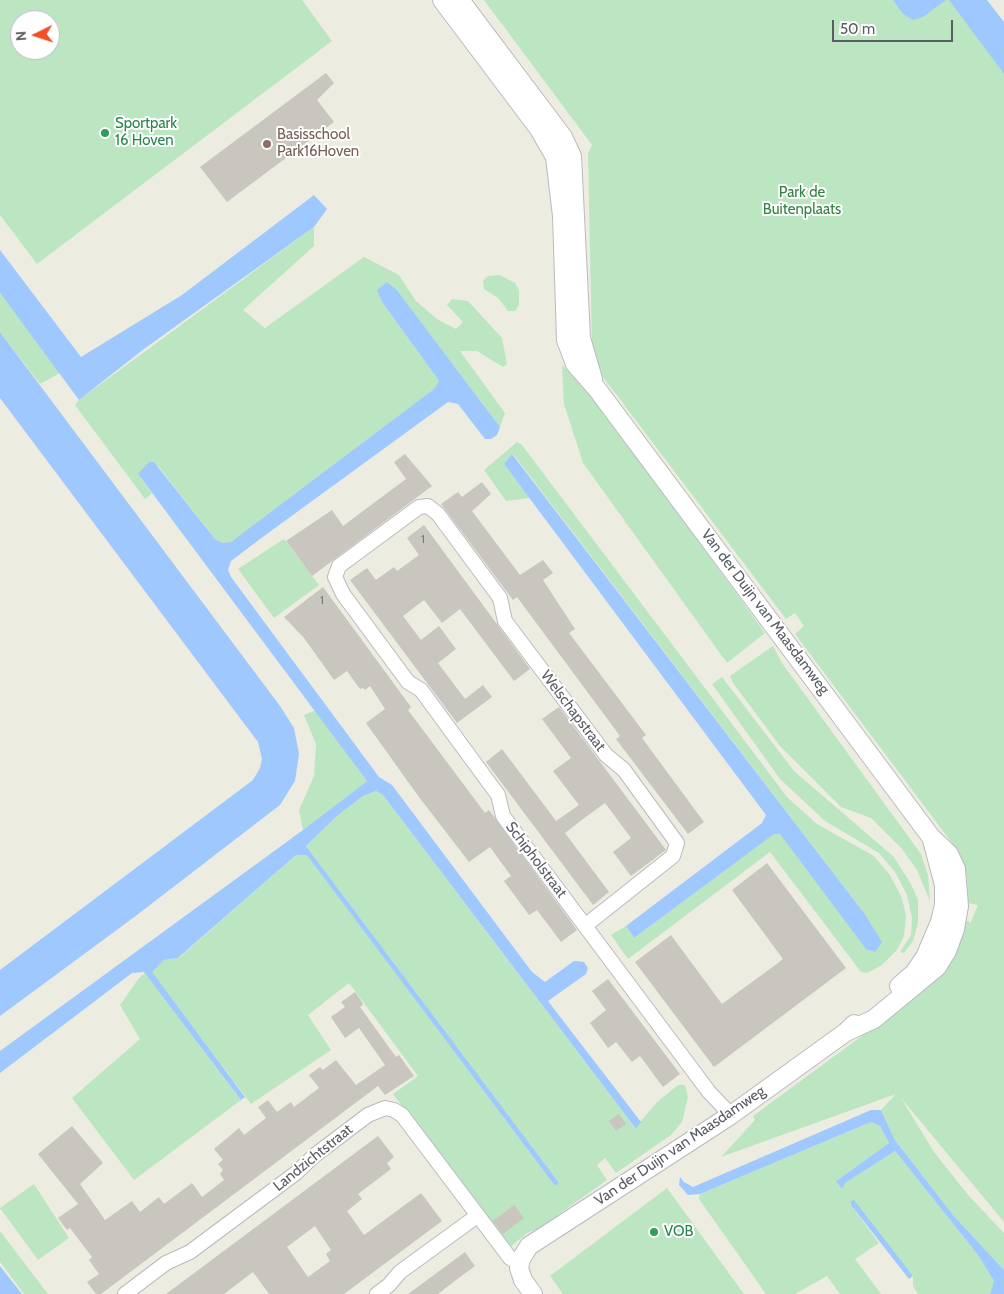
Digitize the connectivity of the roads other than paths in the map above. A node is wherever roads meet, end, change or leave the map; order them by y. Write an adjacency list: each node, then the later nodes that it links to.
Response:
1 (442, 0): 3 (street, Van der Duijn van Maasdamweg)
2 (460, 0): 3 (street, Van der Duijn van Maasdamweg)
3 (597, 389): 6 (street, Van der Duijn van Maasdamweg)
4 (334, 577): 5 (street, Schipholstraat); 5 (street, Welschapstraat)
5 (586, 926): 6 (street, Schipholstraat)
6 (731, 1115): 8 (street, Van der Duijn van Maasdamweg)
7 (478, 1216): 8 (street, Landzichtstraat); 9 (street, Landzichtstraat); 10 (street)
8 (520, 1264): 11 (street)
9 (125, 1294)
10 (377, 1294)
11 (533, 1294)

